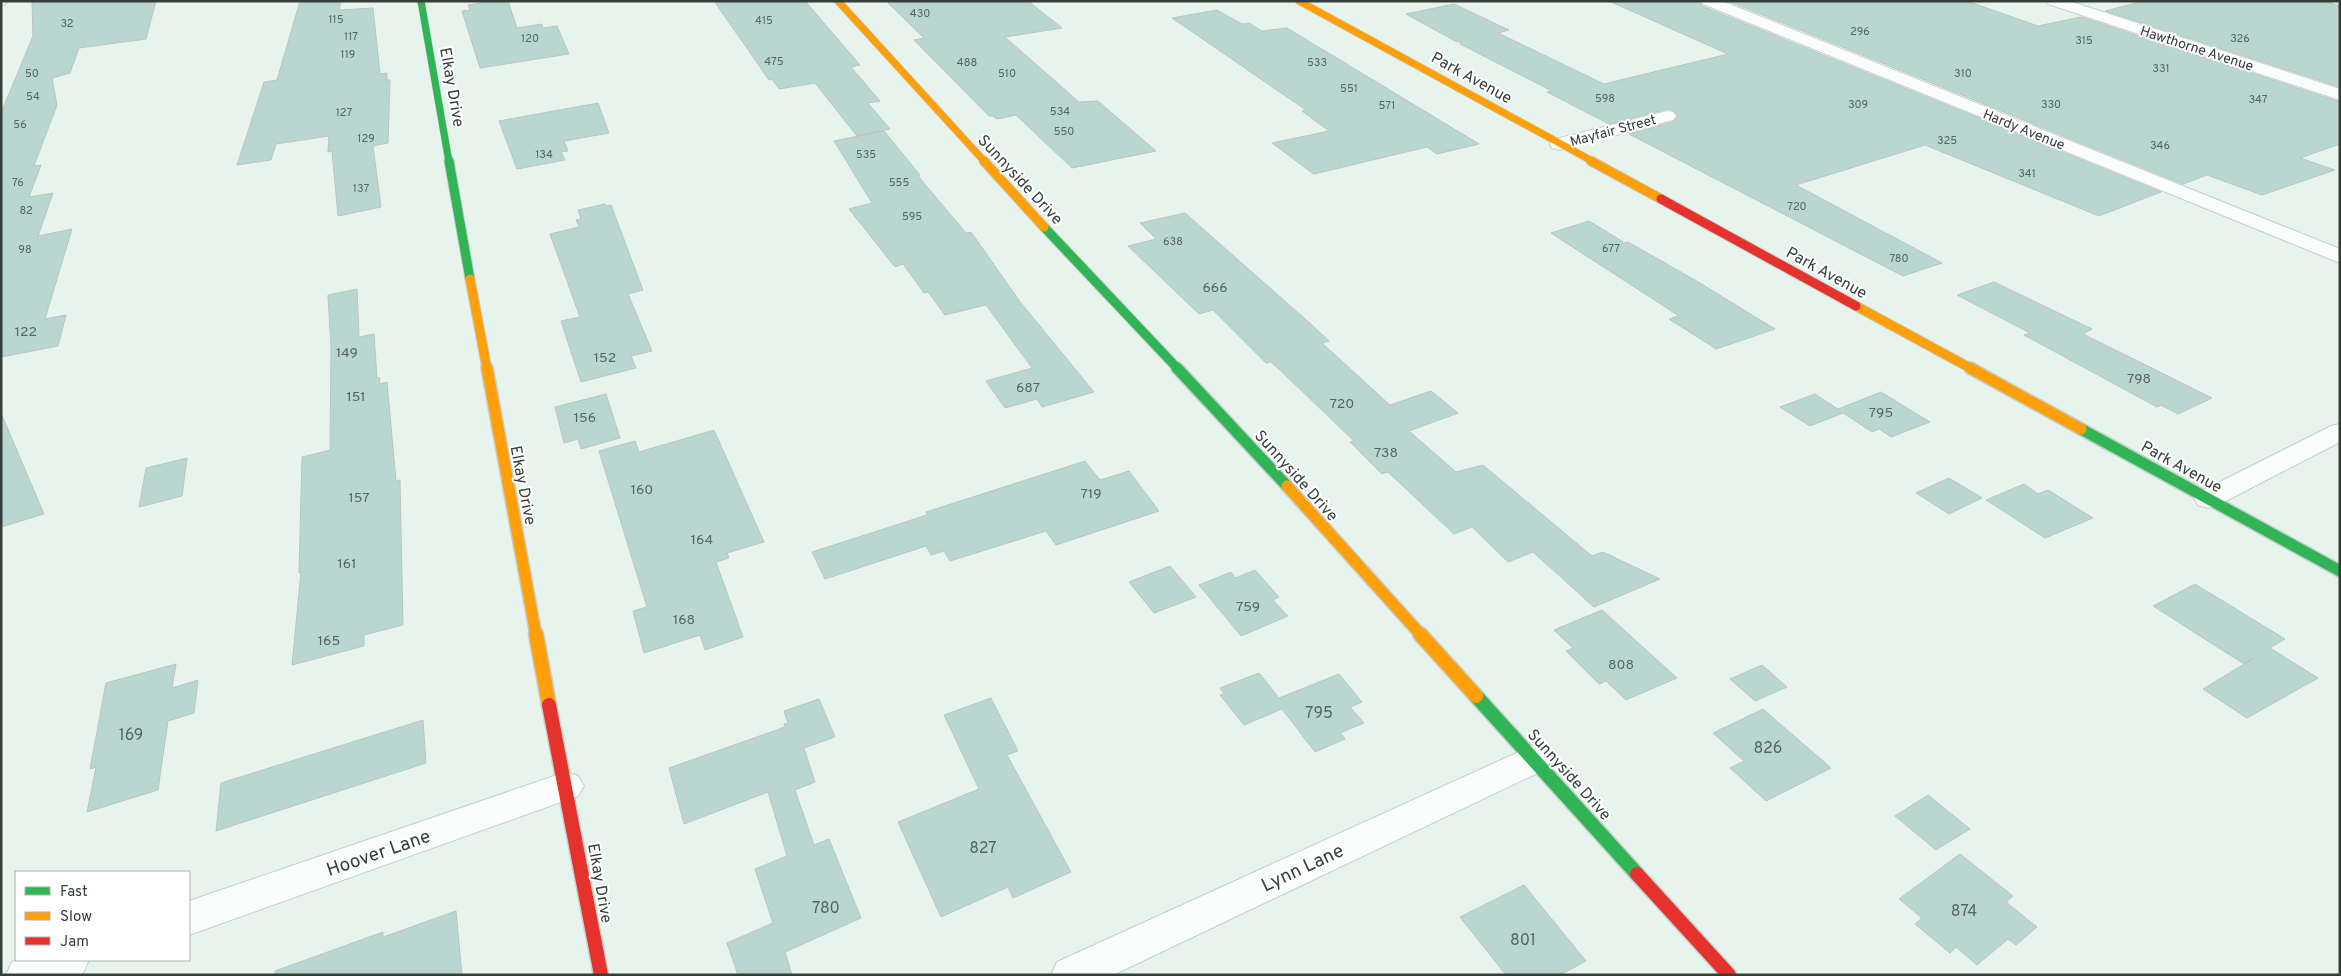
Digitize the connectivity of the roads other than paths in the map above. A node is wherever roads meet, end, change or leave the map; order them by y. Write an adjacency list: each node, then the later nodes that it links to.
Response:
1 (421, 1): 14 (street, Elkay Drive)
2 (838, 1): 13 (street, Sunnyside Drive)
3 (1299, 1): 8 (street, Park Avenue)
4 (1708, 1): 9 (street, Hardy Avenue)
5 (2053, 1): 6 (street, Hawthorne Avenue)
6 (2340, 95)
7 (1667, 116): 8 (street, Mayfair Street)
8 (1559, 144): 11 (street, Park Avenue)
9 (2340, 257)
10 (2340, 432): 11 (street)
11 (2208, 499): 12 (street, Park Avenue)
12 (2340, 571)
13 (1534, 758): 19 (street, Lynn Lane); 20 (street, Sunnyside Drive)
14 (566, 786): 15 (street, Hoover Lane); 18 (street, Elkay Drive)
15 (190, 918)
16 (66, 961): 17 (street)
17 (26, 975)
18 (601, 975)
19 (1071, 975)
20 (1729, 975)

